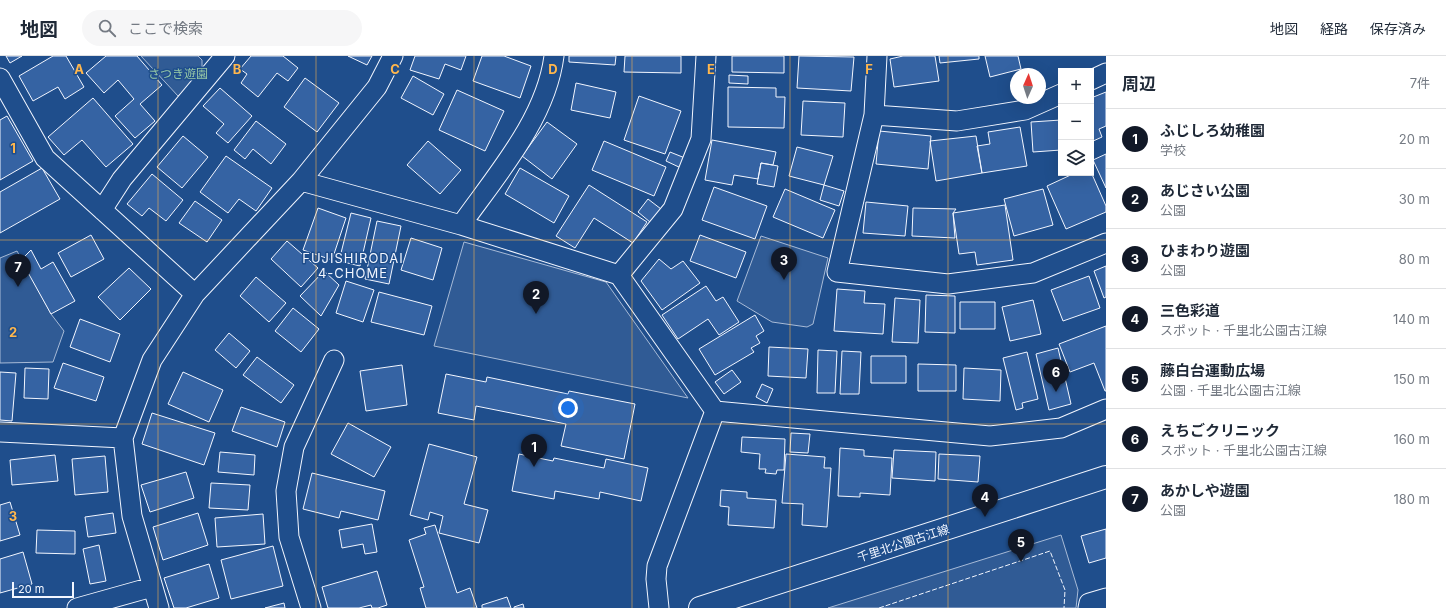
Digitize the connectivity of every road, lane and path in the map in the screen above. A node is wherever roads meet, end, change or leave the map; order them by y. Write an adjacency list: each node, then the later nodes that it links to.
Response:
1 (225, 56): 12 (street)
2 (393, 56): 11 (street)
3 (554, 56): 13 (street)
4 (706, 56): 15 (street)
5 (877, 56): 10 (street)
6 (1106, 73): 8 (street)
7 (0, 78): 12 (street)
8 (1094, 79)
9 (1058, 95): 10 (street)
10 (874, 115): 14 (street)
11 (301, 181): 13 (street); 16 (street)
12 (102, 210): 16 (street)
13 (461, 225): 15 (street)
14 (1106, 243)
15 (619, 275): 19 (street)
16 (195, 294): 21 (street)
17 (334, 360): 27 (street)
18 (1106, 409): 19 (street)
19 (715, 411): 28 (street)
20 (0, 432): 21 (street)
21 (123, 438): 23 (street)
22 (1106, 477): 29 (street, 千里北公園古江線)
23 (152, 587): 25 (street); 26 (street)
24 (1106, 598): 30 (street)
25 (77, 608)
26 (159, 608)
27 (311, 608)
28 (659, 608)
29 (700, 608)
30 (1088, 608)

